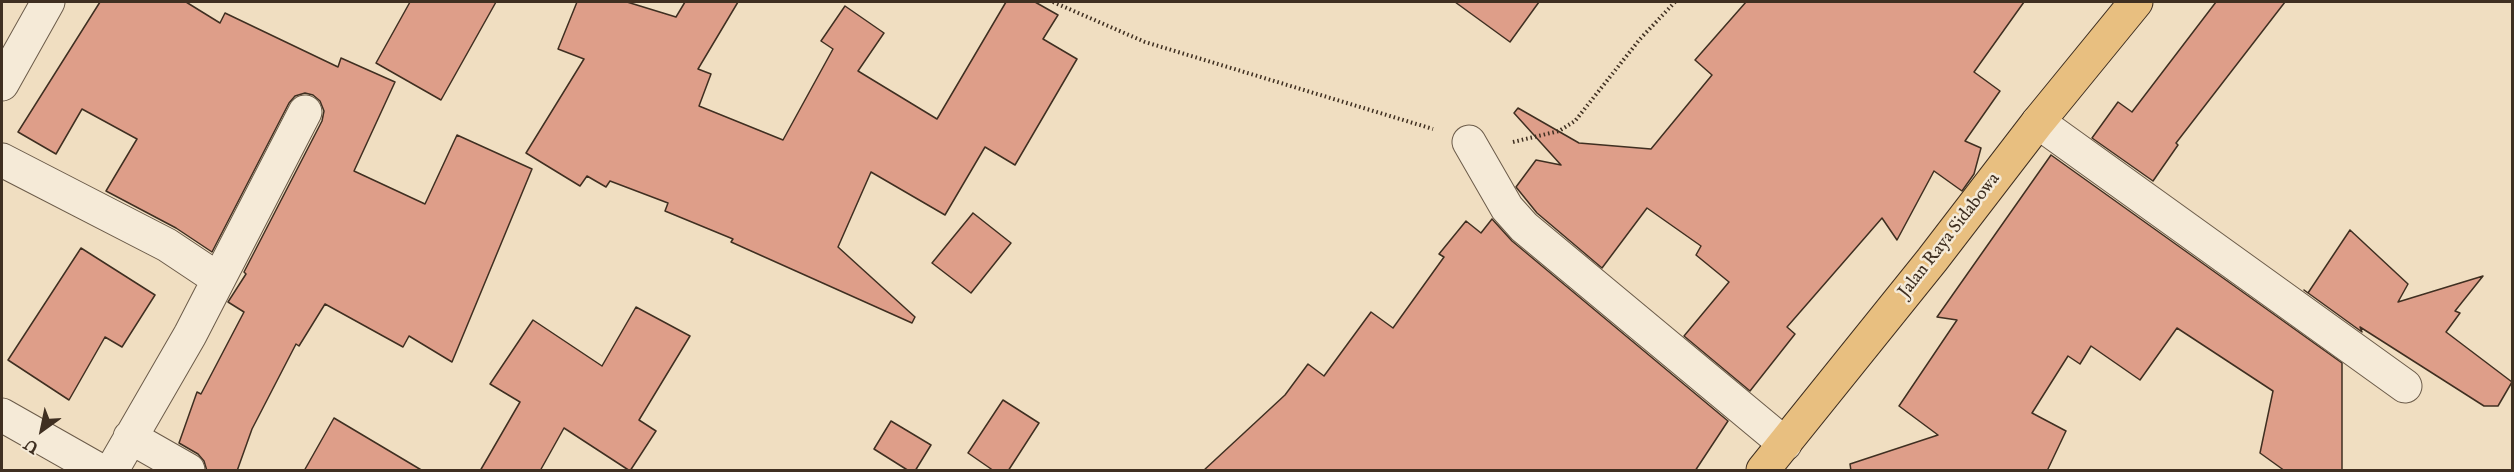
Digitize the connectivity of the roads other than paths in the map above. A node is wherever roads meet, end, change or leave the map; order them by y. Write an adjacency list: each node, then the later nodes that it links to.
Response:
1 (48, 2): 3 (street)
2 (2136, 2): 5 (highway, Jalan Raya Sidabowa)
3 (2, 84)
4 (305, 112): 8 (street)
5 (2038, 122): 9 (street); 12 (highway, Jalan Raya Sidabowa)
6 (1469, 142): 12 (street)
7 (2, 160): 8 (street)
8 (218, 279): 11 (street)
9 (2405, 386)
10 (2, 416): 13 (street)
11 (130, 437): 14 (street); 15 (street)
12 (1785, 444): 16 (highway, Jalan Raya Sidabowa)
13 (99, 471)
14 (112, 471)
15 (188, 471)
16 (1763, 471)

